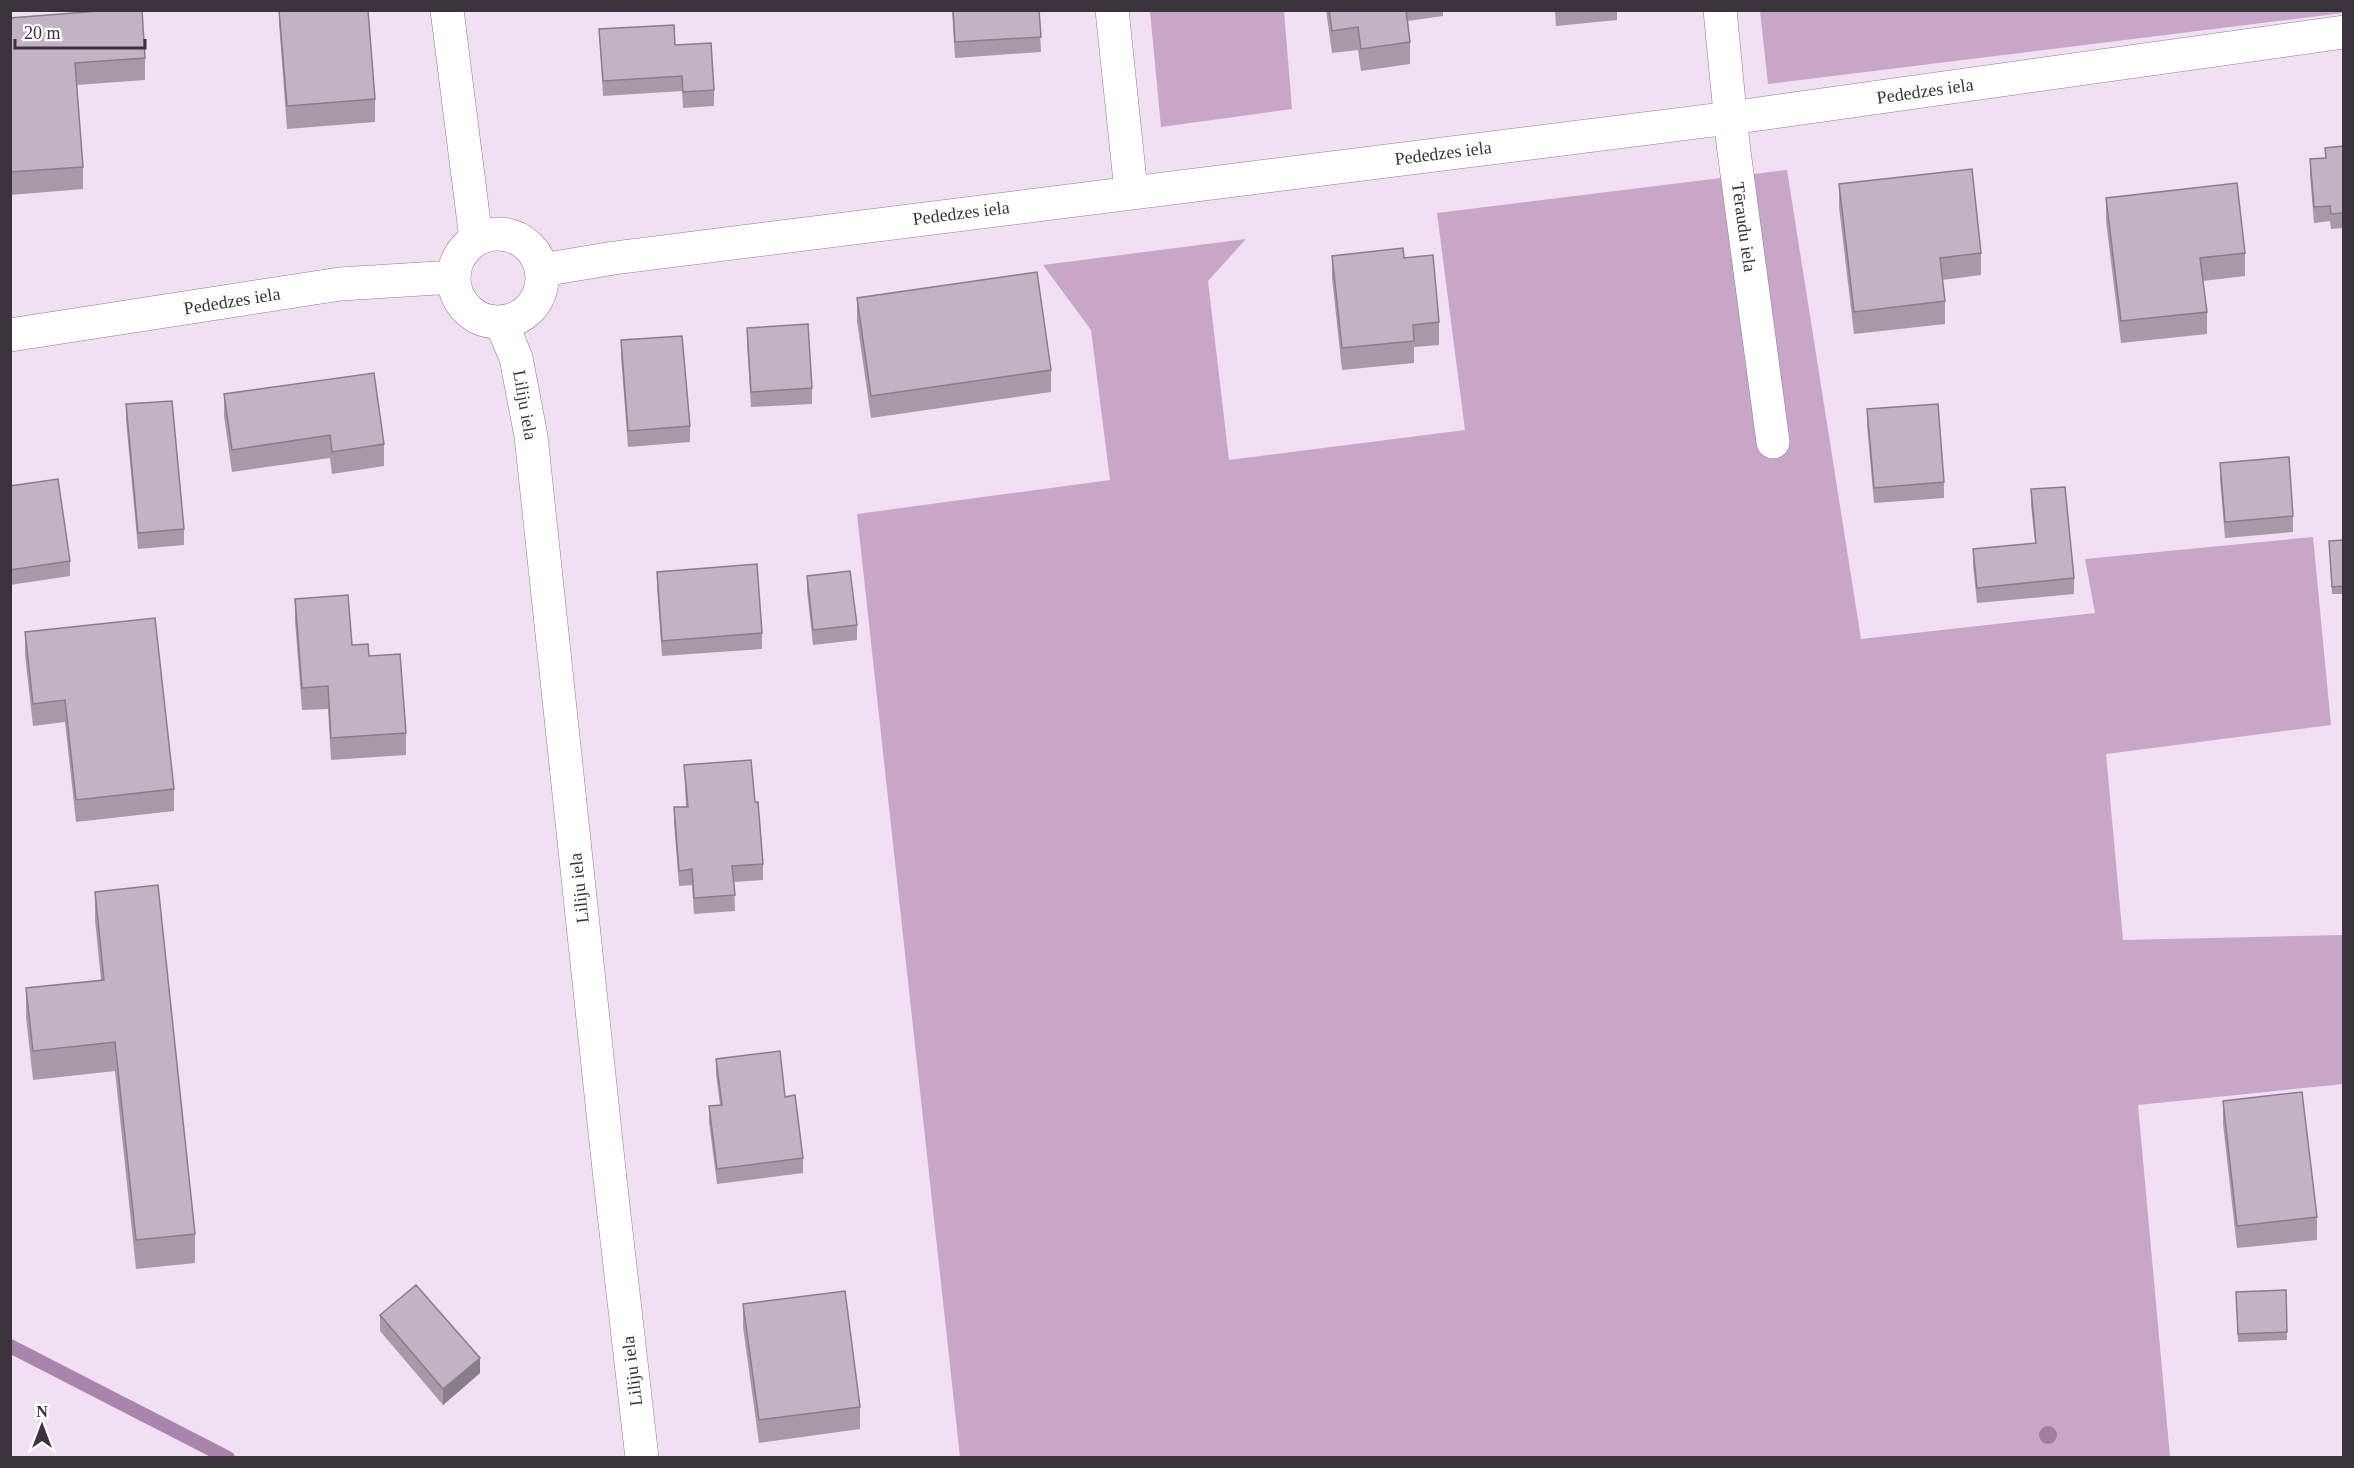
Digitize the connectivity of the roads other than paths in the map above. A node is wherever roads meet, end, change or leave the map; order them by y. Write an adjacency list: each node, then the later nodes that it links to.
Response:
1 (447, 10): 7 (street)
2 (1112, 10): 6 (street)
3 (1720, 10): 5 (street, Tēraudu iela)
4 (2343, 32): 5 (street, Pededzes iela)
5 (1730, 118): 6 (street, Pededzes iela); 12 (street, Tēraudu iela)
6 (1131, 191): 8 (street, Pededzes iela)
7 (476, 239): 8 (street); 9 (street)
8 (542, 270): 10 (street)
9 (454, 276): 10 (street); 11 (street, Pededzes iela)
10 (501, 322): 13 (street, Liliju iela)
11 (10, 335)
12 (1773, 442)
13 (642, 1458)

